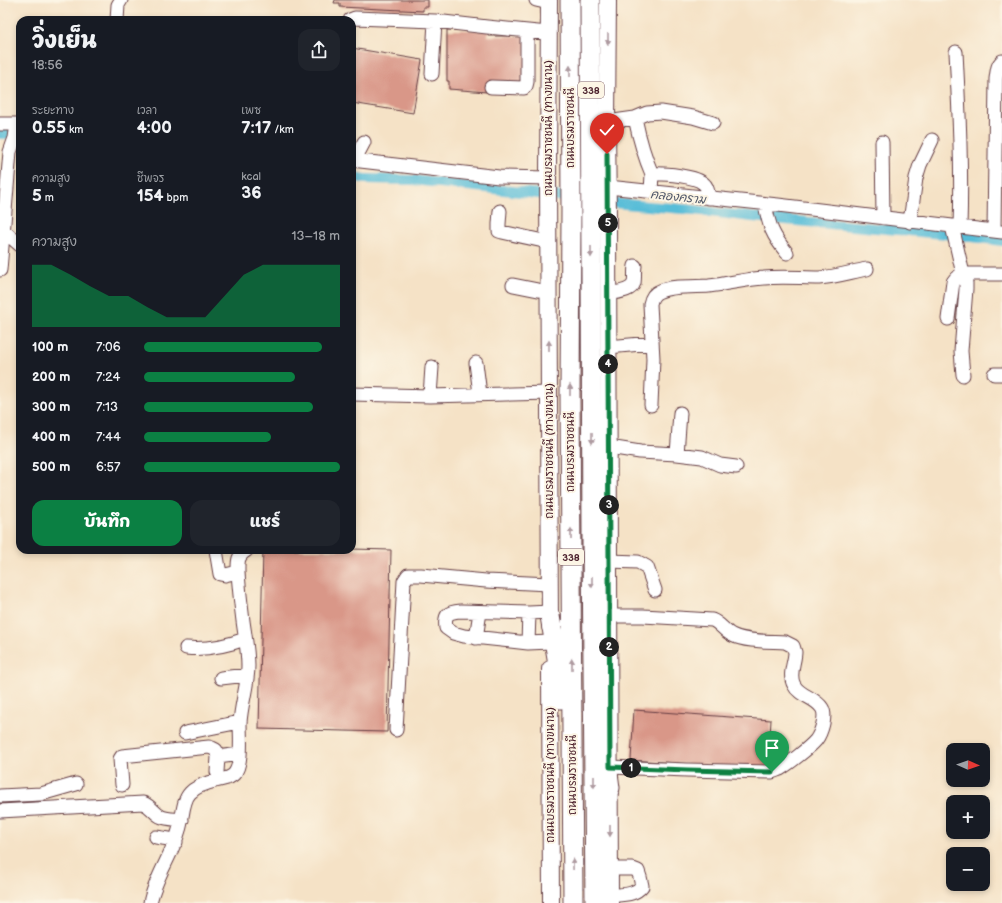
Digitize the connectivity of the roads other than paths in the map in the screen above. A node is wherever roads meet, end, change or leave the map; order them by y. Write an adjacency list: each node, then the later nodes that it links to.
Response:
1 (120, 0): 6 (street)
2 (570, 0): 90 (highway, ถนนบรมราชชนนี / 338, one-way to 2)
3 (590, 0): 29 (highway, ถนนบรมราชชนนี / 338)
4 (608, 0): 16 (main road, 338, one-way to 16)
5 (544, 1): 10 (main road, ถนนบรมราชชนนี (ทางขนาน) / 338)
6 (117, 16)
7 (356, 18): 8 (street)
8 (435, 21): 9 (street); 13 (street)
9 (527, 31): 10 (street); 14 (street)
10 (548, 33): 28 (main road, ถนนบรมราชชนนี (ทางขนาน) / 338)
11 (956, 52): 38 (street)
12 (1002, 61): 21 (street)
13 (432, 74)
14 (491, 87)
15 (635, 118): 16 (street); 17 (street); 27 (street)
16 (607, 122): 29 (main road, 338)
17 (713, 123)
18 (0, 124): 19 (street)
19 (16, 128)
20 (16, 131): 37 (street)
21 (999, 139): 39 (street)
22 (932, 140): 36 (street)
23 (364, 142): 25 (street)
24 (882, 142): 35 (street)
25 (356, 156)
26 (356, 161): 28 (street)
27 (652, 174): 30 (street); 31 (street)
28 (548, 179): 41 (main road, ถนนบรมราชชนนี (ทางขนาน) / 338)
29 (602, 186): 30 (street); 34 (highway, ถนนบรมราชชนนี / 338)
30 (651, 192): 31 (street)
31 (709, 198): 33 (street)
32 (500, 211): 41 (street)
33 (766, 212): 35 (street); 42 (street)
34 (600, 216): 50 (main road, 338); 77 (highway, ถนนบรมราชชนนี / 338, one-way to 77)
35 (883, 218): 36 (street)
36 (910, 222): 38 (street)
37 (4, 231): 40 (street); 45 (street)
38 (955, 231): 39 (street); 46 (street)
39 (998, 232)
40 (16, 242)
41 (548, 242): 49 (main road, ถนนบรมราชชนนี (ทางขนาน) / 338)
42 (787, 252)
43 (635, 266): 50 (street)
44 (867, 269): 52 (street)
45 (0, 270)
46 (963, 274): 47 (street); 51 (street); 56 (street)
47 (1002, 274)
48 (513, 285): 49 (street)
49 (548, 292): 57 (main road, ถนนบรมราชชนนี (ทางขนาน) / 338, one-way to 49)
50 (608, 294): 53 (main road, 338)
51 (948, 319)
52 (652, 343): 53 (street); 61 (street)
53 (608, 347): 63 (main road, 338)
54 (476, 363): 59 (street)
55 (432, 367): 60 (street)
56 (963, 375)
57 (549, 393): 59 (street); 70 (main road, ถนนบรมราชชนนี (ทางขนาน) / 338)
58 (356, 394): 60 (street)
59 (480, 394): 60 (street)
60 (430, 396)
61 (650, 405)
62 (680, 413): 64 (street)
63 (609, 446): 64 (street); 68 (main road, 338)
64 (677, 454): 65 (street)
65 (736, 467)
66 (217, 554): 69 (street)
67 (239, 554): 69 (street)
68 (609, 561): 71 (street); 75 (main road, 338)
69 (238, 572): 78 (street)
70 (550, 584): 74 (main road, ถนนบรมราชชนนี (ทางขนาน) / 338); 85 (street)
71 (655, 590)
72 (480, 612): 73 (street); 76 (street); 76 (street)
73 (529, 613): 74 (street); 80 (street)
74 (550, 614): 79 (main road, ถนนบรมราชชนนี (ทางขนาน) / 338); 90 (highway)
75 (609, 616): 89 (main road, 338); 89 (street)
76 (476, 638): 80 (street)
77 (593, 638): 94 (highway); 101 (highway, ถนนบรมราชชนนี / 338, one-way to 101)
78 (245, 639): 81 (street); 82 (street)
79 (550, 642): 80 (street); 103 (main road, ถนนบรมราชชนนี (ทางขนาน) / 338)
80 (528, 643)
81 (186, 648)
82 (247, 675): 83 (street); 84 (street)
83 (221, 678)
84 (240, 722): 86 (street); 87 (street)
85 (396, 730)
86 (185, 733)
87 (240, 754): 88 (street); 97 (street)
88 (218, 757): 91 (street); 93 (street)
89 (610, 767): 94 (main road, 338)
90 (572, 771): 104 (highway, ถนนบรมราชชนนี / 338, one-way to 90)
91 (217, 772)
92 (76, 784): 95 (street)
93 (122, 785)
94 (610, 788): 100 (main road, 338, one-way to 100)
95 (0, 796)
96 (0, 811): 97 (street)
97 (182, 820): 99 (street)
98 (156, 836): 99 (street)
99 (176, 842): 102 (street)
100 (610, 869): 101 (main road, 338); 101 (street)
101 (605, 901)
102 (150, 903)
103 (551, 903)
104 (573, 903)

